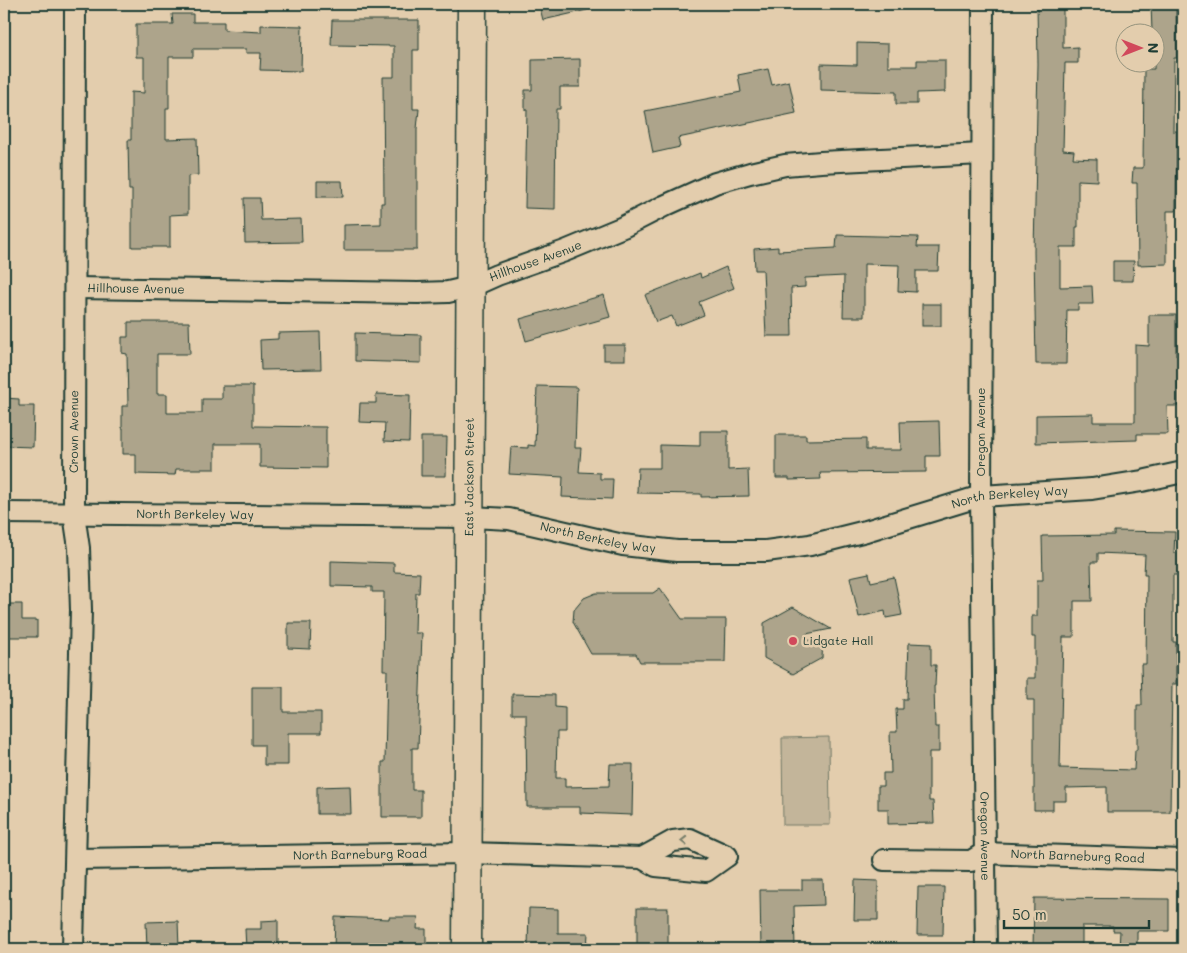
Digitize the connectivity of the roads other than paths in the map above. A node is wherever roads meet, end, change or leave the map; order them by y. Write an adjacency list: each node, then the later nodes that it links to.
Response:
1 (75, 4): 6 (street, Crown Avenue)
2 (472, 4): 5 (street, East Jackson Street)
3 (983, 4): 4 (street, Oregon Avenue)
4 (982, 154): 5 (street, Hillhouse Avenue); 8 (street, Oregon Avenue)
5 (470, 287): 6 (street, Hillhouse Avenue); 11 (street, East Jackson Street)
6 (75, 288): 10 (street, Crown Avenue)
7 (1183, 472): 8 (street, North Berkeley Way)
8 (981, 496): 11 (street, North Berkeley Way); 13 (street, Oregon Avenue)
9 (4, 513): 10 (street, North Berkeley Way)
10 (74, 514): 11 (street, North Berkeley Way); 15 (street, Crown Avenue)
11 (471, 517): 12 (street, East Jackson Street)
12 (468, 853): 14 (street, North Barneburg Road); 15 (street, North Barneburg Road); 19 (street, East Jackson Street)
13 (984, 853): 16 (street, North Barneburg Road); 17 (street, North Barneburg Road); 20 (street, Oregon Avenue)
14 (642, 858)
15 (76, 859): 18 (street, Crown Avenue)
16 (884, 860)
17 (1183, 860)
18 (73, 949)
19 (467, 949)
20 (986, 949)

